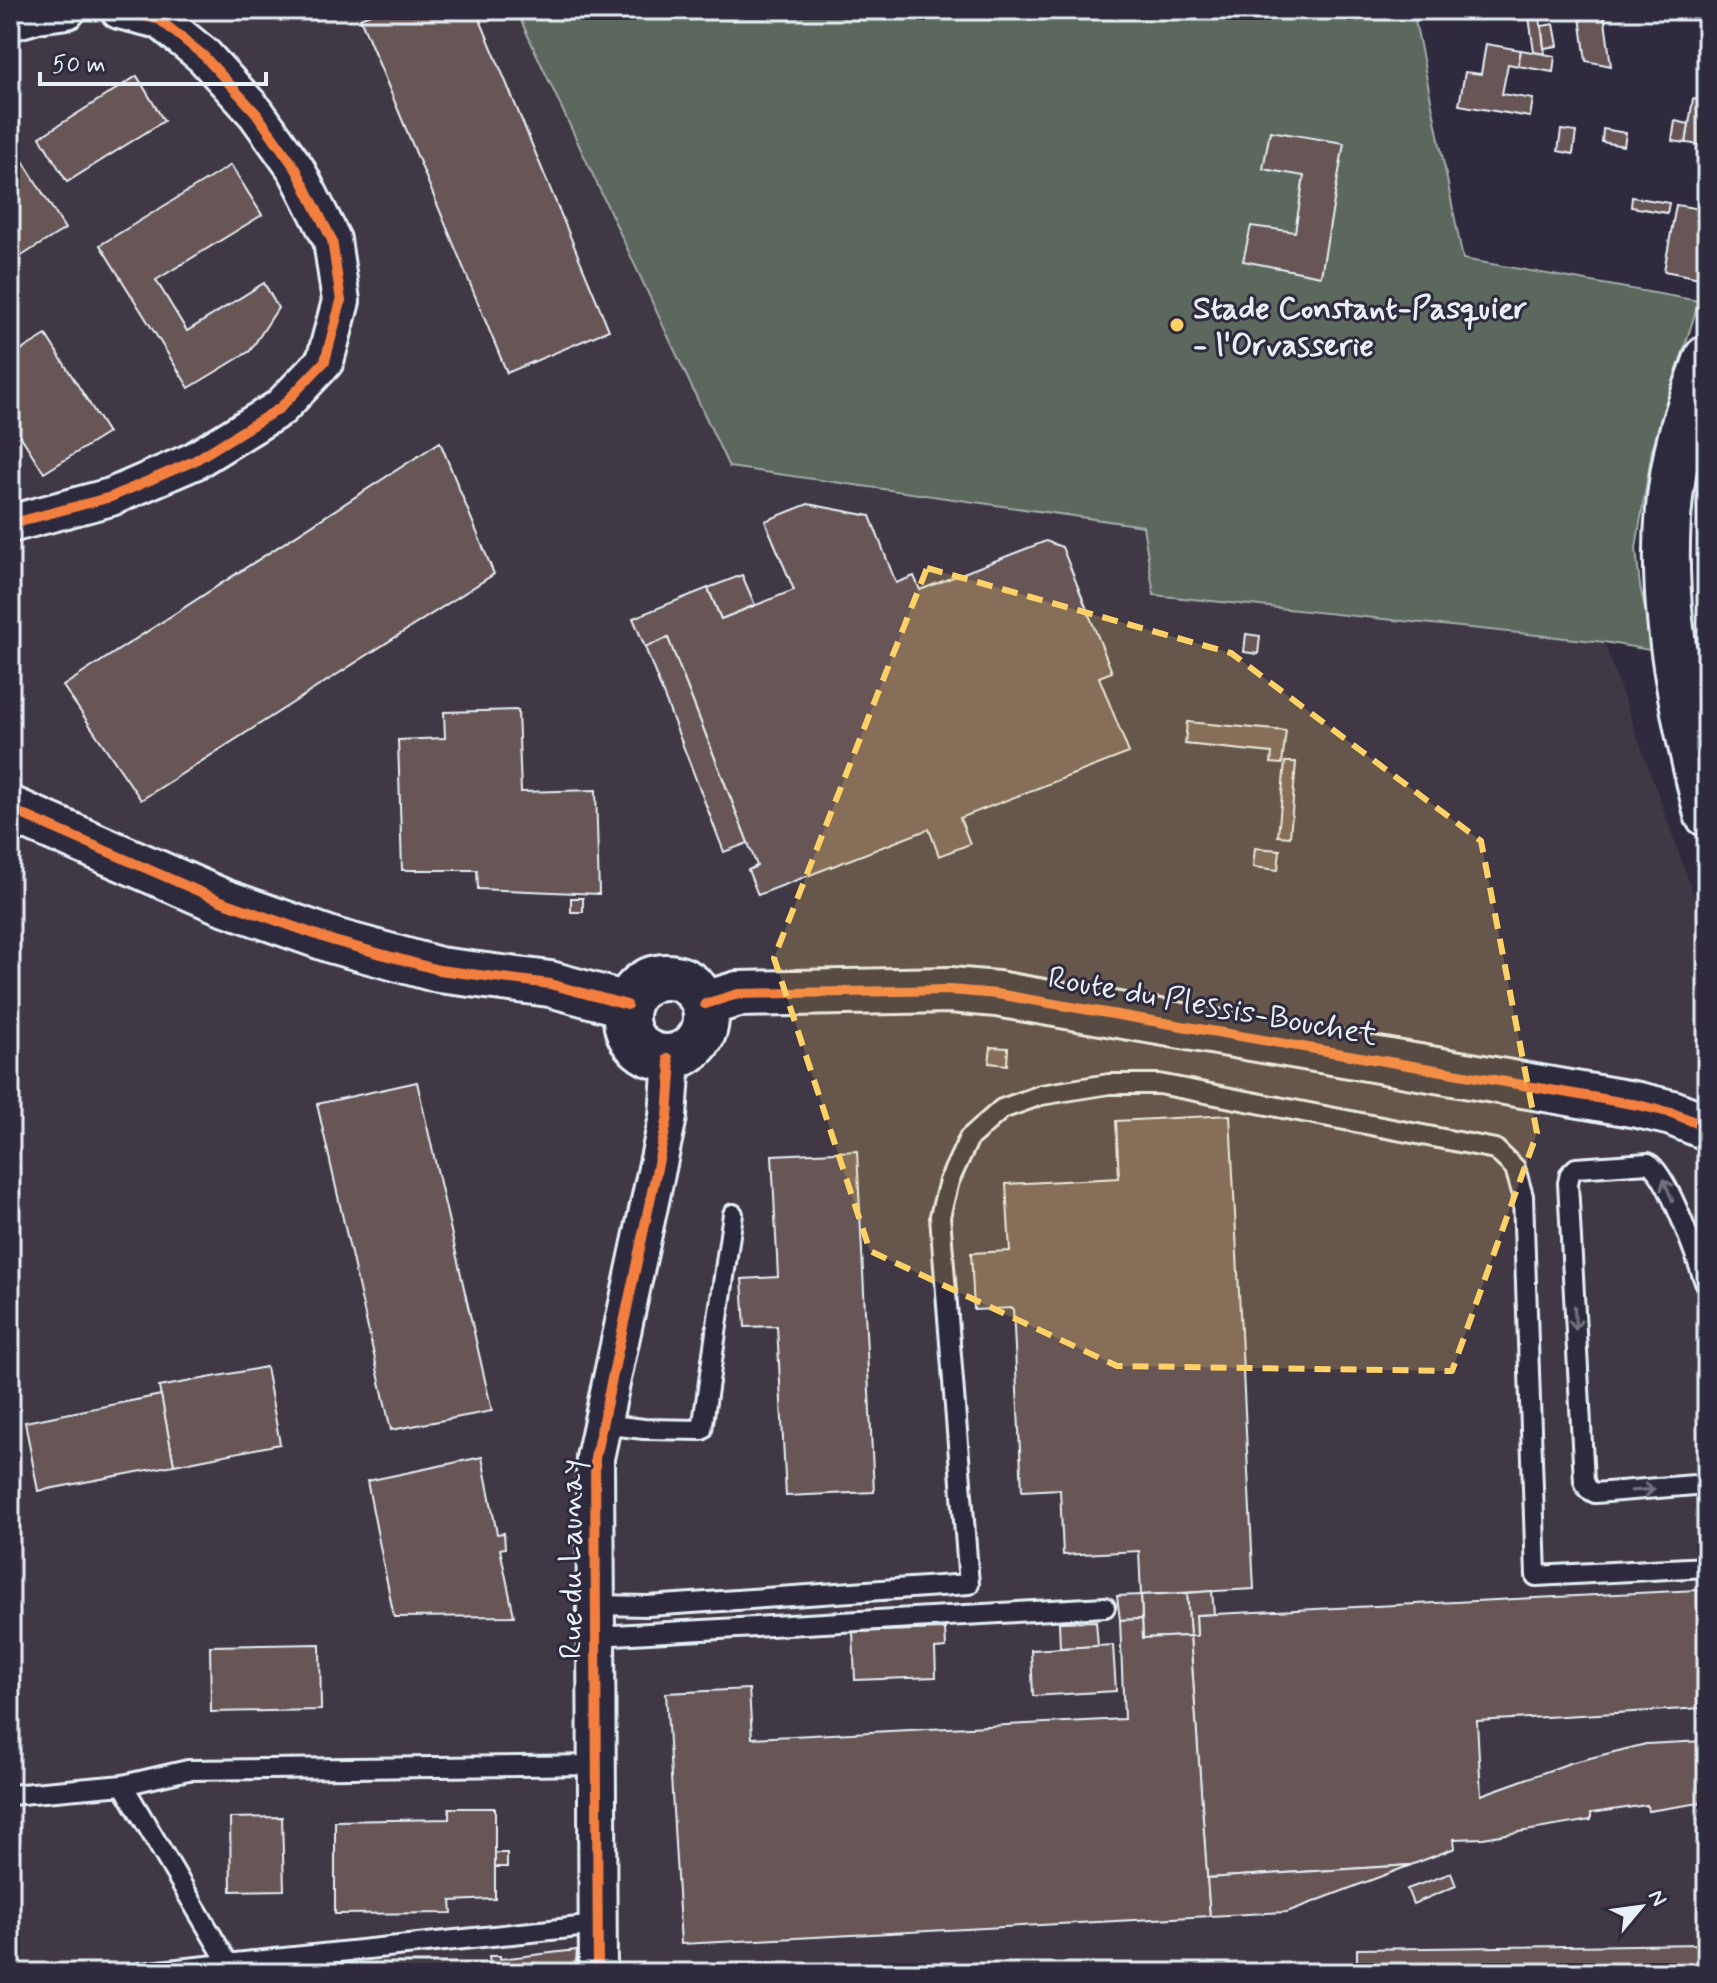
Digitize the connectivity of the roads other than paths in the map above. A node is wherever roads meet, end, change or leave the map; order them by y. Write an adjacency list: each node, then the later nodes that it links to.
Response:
1 (67, 10): 3 (street)
2 (119, 10): 5 (street)
3 (10, 22)
4 (1707, 358): 7 (street)
5 (10, 524)
6 (10, 809): 9 (street)
7 (1707, 814)
8 (705, 1004): 9 (street); 10 (street); 11 (street, Route du Plessis-Bouchet)
9 (627, 1005): 10 (street)
10 (668, 1058): 15 (street, Rue du Launay)
11 (1707, 1129): 12 (street)
12 (1707, 1161)
13 (733, 1214): 15 (lane)
14 (1707, 1288): 16 (lane, one-way to 16)
15 (602, 1424): 19 (street, Rue du Launay)
16 (1707, 1484)
17 (1707, 1567): 19 (lane)
18 (1105, 1607): 19 (lane)
19 (596, 1620): 20 (street, Rue du Launay)
20 (597, 1765): 21 (lane); 23 (street, Rue du Launay)
21 (123, 1785): 22 (lane); 24 (lane)
22 (10, 1795)
23 (598, 1925): 24 (lane); 26 (street, Rue du Launay)
24 (228, 1963): 25 (lane)
25 (140, 1973)
26 (598, 1973)

